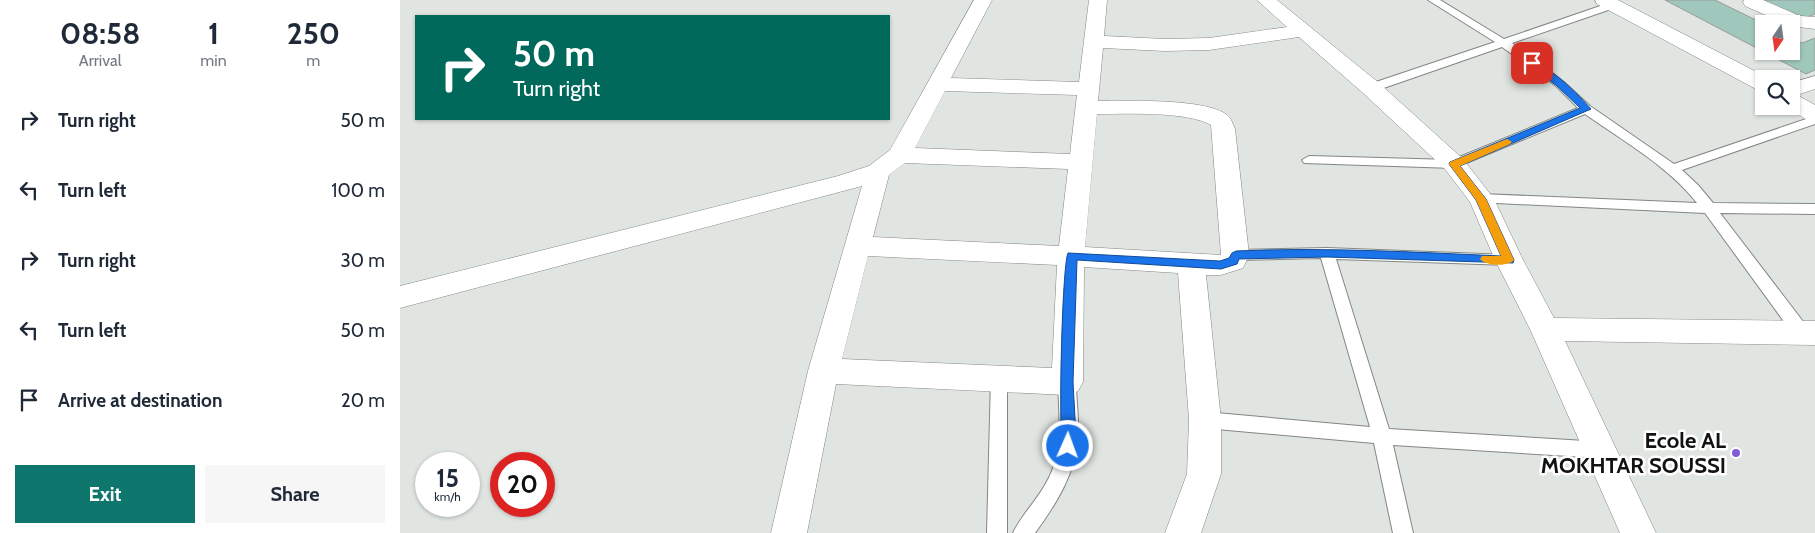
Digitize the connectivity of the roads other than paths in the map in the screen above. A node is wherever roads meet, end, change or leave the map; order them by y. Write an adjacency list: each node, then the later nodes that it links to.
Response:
1 (983, 0): 13 (street)
2 (1098, 0): 9 (street)
3 (1266, 0): 8 (street)
4 (1433, 0): 10 (lane)
5 (1609, 2): 10 (lane); 11 (street)
6 (1752, 2): 7 (street)
7 (1815, 23)
8 (1302, 31): 9 (street); 15 (street)
9 (1095, 42): 16 (street)
10 (1504, 43): 15 (lane); 18 (lane)
11 (1755, 79)
12 (1815, 82): 14 (street)
13 (939, 84): 16 (street); 23 (street)
14 (1800, 87)
15 (1371, 88): 24 (street)
16 (1089, 98): 22 (street); 31 (street)
17 (1800, 106): 19 (street)
18 (1586, 109): 24 (lane); 25 (lane)
19 (1815, 115)
20 (1815, 120): 25 (lane)
21 (1309, 160): 24 (lane)
22 (1082, 162): 23 (street); 32 (street)
23 (889, 164): 29 (street); 35 (street)
24 (1454, 164): 26 (street)
25 (1672, 169): 27 (lane)
26 (1481, 199): 27 (lane); 33 (street)
27 (1709, 208): 28 (lane); 37 (lane)
28 (1815, 209)
29 (857, 246): 32 (street); 38 (street)
30 (1327, 252): 31 (lane); 33 (lane); 42 (lane)
31 (1236, 255): 34 (street)
32 (1072, 256): 34 (street); 40 (street)
33 (1509, 260): 36 (street)
34 (1191, 264): 41 (street)
35 (400, 297)
36 (1545, 329): 37 (street); 43 (street)
37 (1808, 333)
38 (823, 372): 39 (street); 44 (street)
39 (999, 378): 40 (street); 45 (lane)
40 (1066, 382): 46 (lane)
41 (1205, 420): 42 (lane); 47 (street)
42 (1382, 436): 43 (lane); 48 (lane)
43 (1602, 450): 49 (street)
44 (789, 533)
45 (997, 533)
46 (1023, 533)
47 (1183, 533)
48 (1403, 533)
49 (1638, 533)

